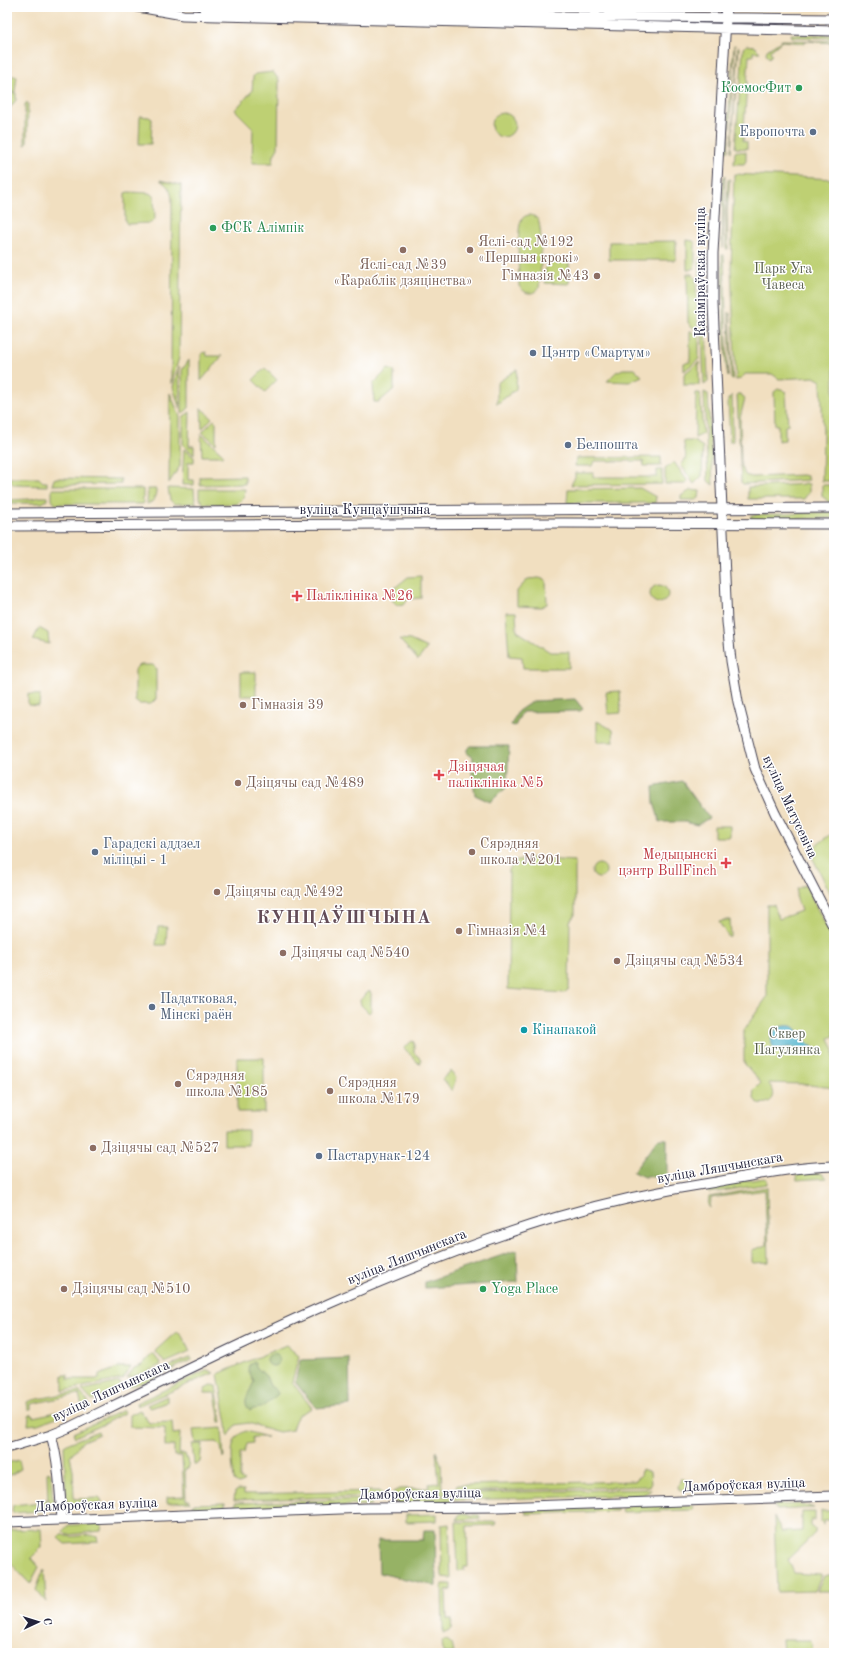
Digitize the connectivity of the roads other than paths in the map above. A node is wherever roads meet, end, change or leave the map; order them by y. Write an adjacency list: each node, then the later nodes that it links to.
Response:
1 (138, 7): 7 (main road)
2 (203, 7): 5 (main road)
3 (725, 7): 5 (main road, Казіміраўская вуліца)
4 (730, 7): 5 (main road, Казіміраўская вуліца)
5 (726, 18): 6 (main road); 7 (main road, Казіміраўская вуліца)
6 (834, 19)
7 (726, 28): 8 (main road); 9 (main road, Казіміраўская вуліца)
8 (834, 31)
9 (723, 508): 10 (main road, вуліца Кунцаўшчына); 11 (main road, вуліца Кунцаўшчына); 13 (main road, Казіміраўская вуліца)
10 (834, 508)
11 (7, 512)
12 (834, 524): 13 (main road, вуліца Кунцаўшчына)
13 (724, 525): 14 (main road, вуліца Кунцаўшчына); 15 (main road, вуліца Матусевіча)
14 (7, 526)
15 (834, 928)
16 (832, 1166): 17 (main road, вуліца Ляшчынскага)
17 (51, 1435): 19 (main road, вуліца Ляшчынскага); 22 (main road)
18 (7, 1443): 19 (main road, вуліца Ляшчынскага)
19 (18, 1443): 20 (main road, вуліца Ляшчынскага)
20 (7, 1448)
21 (834, 1496): 22 (main road, Дамброўская вуліца)
22 (62, 1520): 23 (main road, Дамброўская вуліца)
23 (7, 1522)

